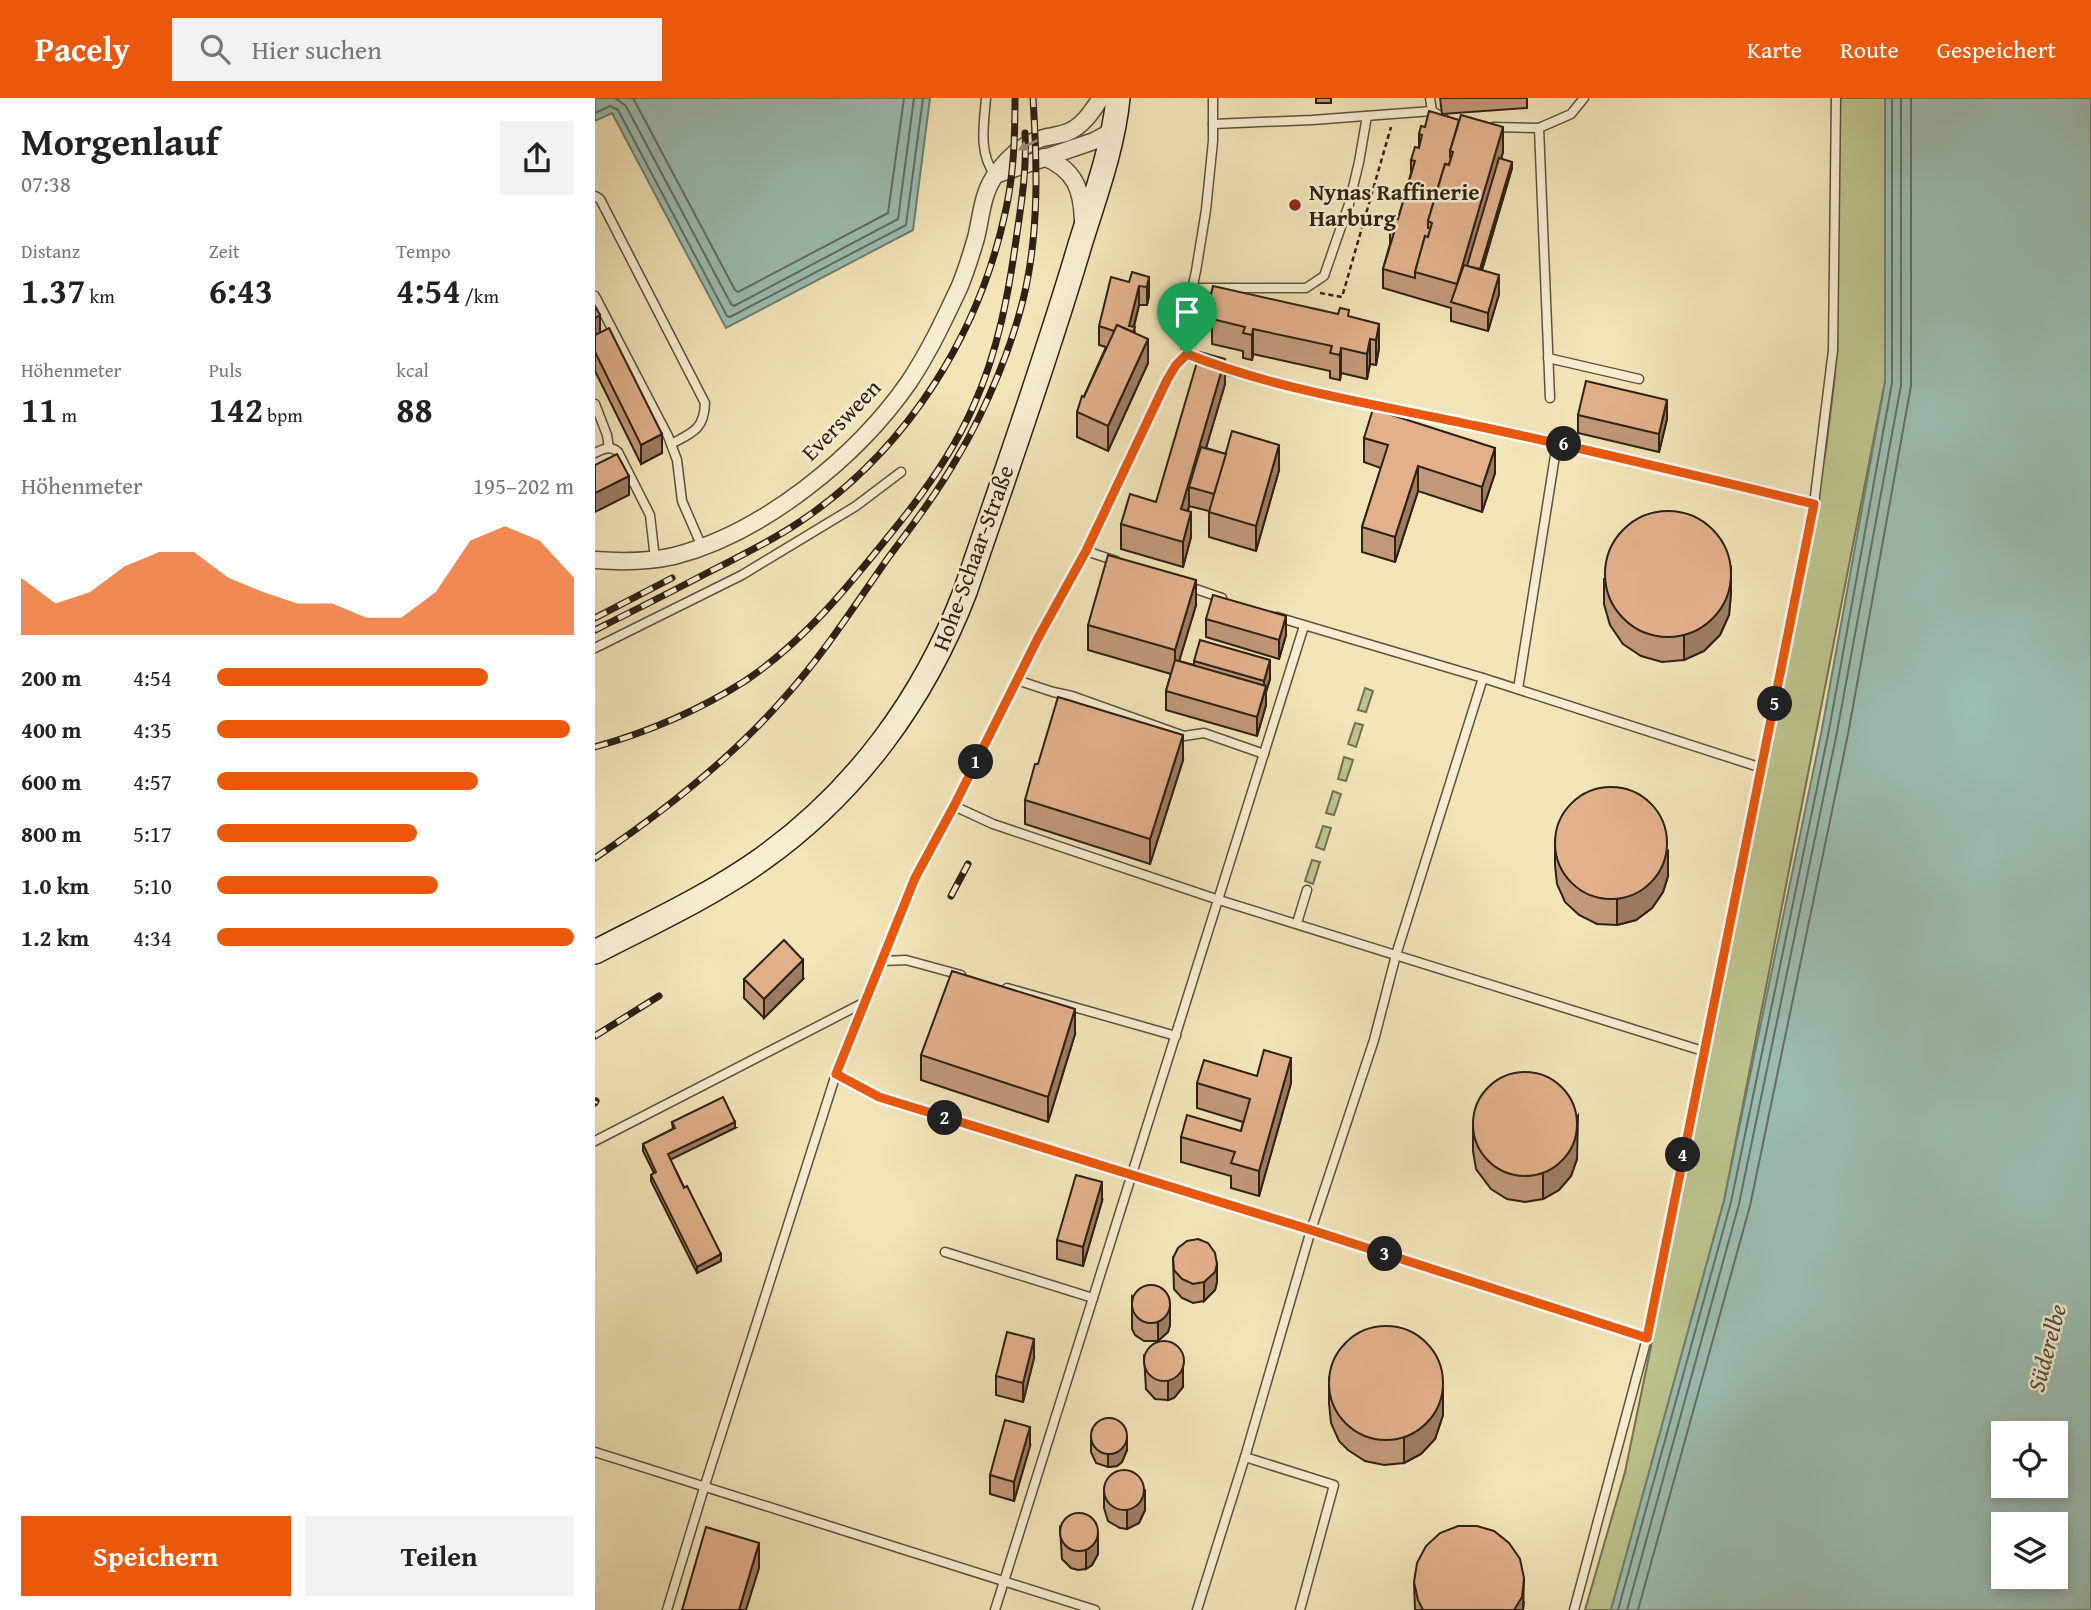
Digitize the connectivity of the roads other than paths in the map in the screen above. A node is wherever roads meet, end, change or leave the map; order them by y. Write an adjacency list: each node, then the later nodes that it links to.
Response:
1 (986, 98): 17 (lane)
2 (1101, 98): 14 (street, Eversween)
3 (1118, 98): 15 (main road, Hohe-Schaar-Straße)
4 (1213, 98): 11 (lane)
5 (1430, 98): 8 (lane)
6 (1584, 98): 13 (lane)
7 (1836, 98): 35 (lane)
8 (1432, 111): 9 (lane); 10 (lane)
9 (1367, 117): 11 (lane); 20 (lane)
10 (1450, 121)
11 (1213, 124): 20 (lane)
12 (1485, 127): 13 (lane)
13 (1539, 128): 24 (lane)
14 (1070, 131): 15 (street); 17 (street, Eversween, one-way to 17)
15 (1100, 150): 16 (street); 19 (main road, Hohe-Schaar-Straße)
16 (1044, 157): 17 (street); 19 (street)
17 (995, 175): 36 (street, Eversween)
18 (595, 196): 31 (lane)
19 (1083, 234): 55 (main road, Hohe-Schaar-Straße)
20 (1192, 288): 22 (lane)
21 (595, 296): 31 (lane)
22 (1187, 354): 23 (lane); 37 (lane)
23 (1198, 358)
24 (1548, 358): 26 (lane); 27 (lane)
25 (1208, 363): 30 (lane)
26 (1639, 379)
27 (1550, 398)
28 (595, 404): 29 (lane)
29 (598, 419): 32 (lane)
30 (1557, 443): 35 (lane); 48 (lane)
31 (671, 444): 36 (lane)
32 (609, 448): 33 (lane); 38 (lane)
33 (595, 453)
34 (901, 472): 45 (lane)
35 (1814, 504): 50 (lane)
36 (702, 547): 38 (street, Eversween)
37 (1086, 551): 40 (lane); 47 (lane)
38 (655, 559): 39 (street, Eversween)
39 (595, 561)
40 (1125, 564)
41 (1176, 582): 42 (lane)
42 (1227, 600)
43 (1265, 613): 44 (lane)
44 (1304, 626): 46 (lane); 49 (lane)
45 (595, 648)
46 (1483, 678): 48 (lane); 56 (lane)
47 (1017, 680): 49 (lane); 51 (lane)
48 (1518, 689): 50 (lane)
49 (1264, 754): 53 (lane)
50 (1762, 768): 62 (lane)
51 (954, 806): 53 (lane); 57 (lane)
52 (1307, 890): 54 (lane)
53 (1219, 900): 54 (lane); 61 (lane)
54 (1297, 923): 56 (lane)
55 (595, 952)
56 (1396, 955): 62 (lane); 66 (lane)
57 (883, 961): 58 (lane); 60 (lane)
58 (975, 979)
59 (1002, 987): 61 (lane)
60 (865, 1002): 63 (lane); 64 (lane)
61 (1176, 1036): 65 (lane)
62 (1703, 1051): 69 (lane)
63 (836, 1074): 65 (lane); 72 (lane)
64 (595, 1141)
65 (1131, 1176): 66 (lane); 68 (lane)
66 (1311, 1230): 69 (lane); 71 (lane)
67 (944, 1252): 68 (lane)
68 (1093, 1298): 73 (lane)
69 (1647, 1338): 79 (lane)
70 (595, 1452): 72 (lane)
71 (1245, 1457): 77 (lane); 78 (lane)
72 (704, 1488): 73 (lane); 74 (lane)
73 (1003, 1581): 75 (lane); 76 (lane)
74 (667, 1610)
75 (995, 1610)
76 (1095, 1610)
77 (1196, 1610)
78 (1300, 1610)
79 (1574, 1610)

